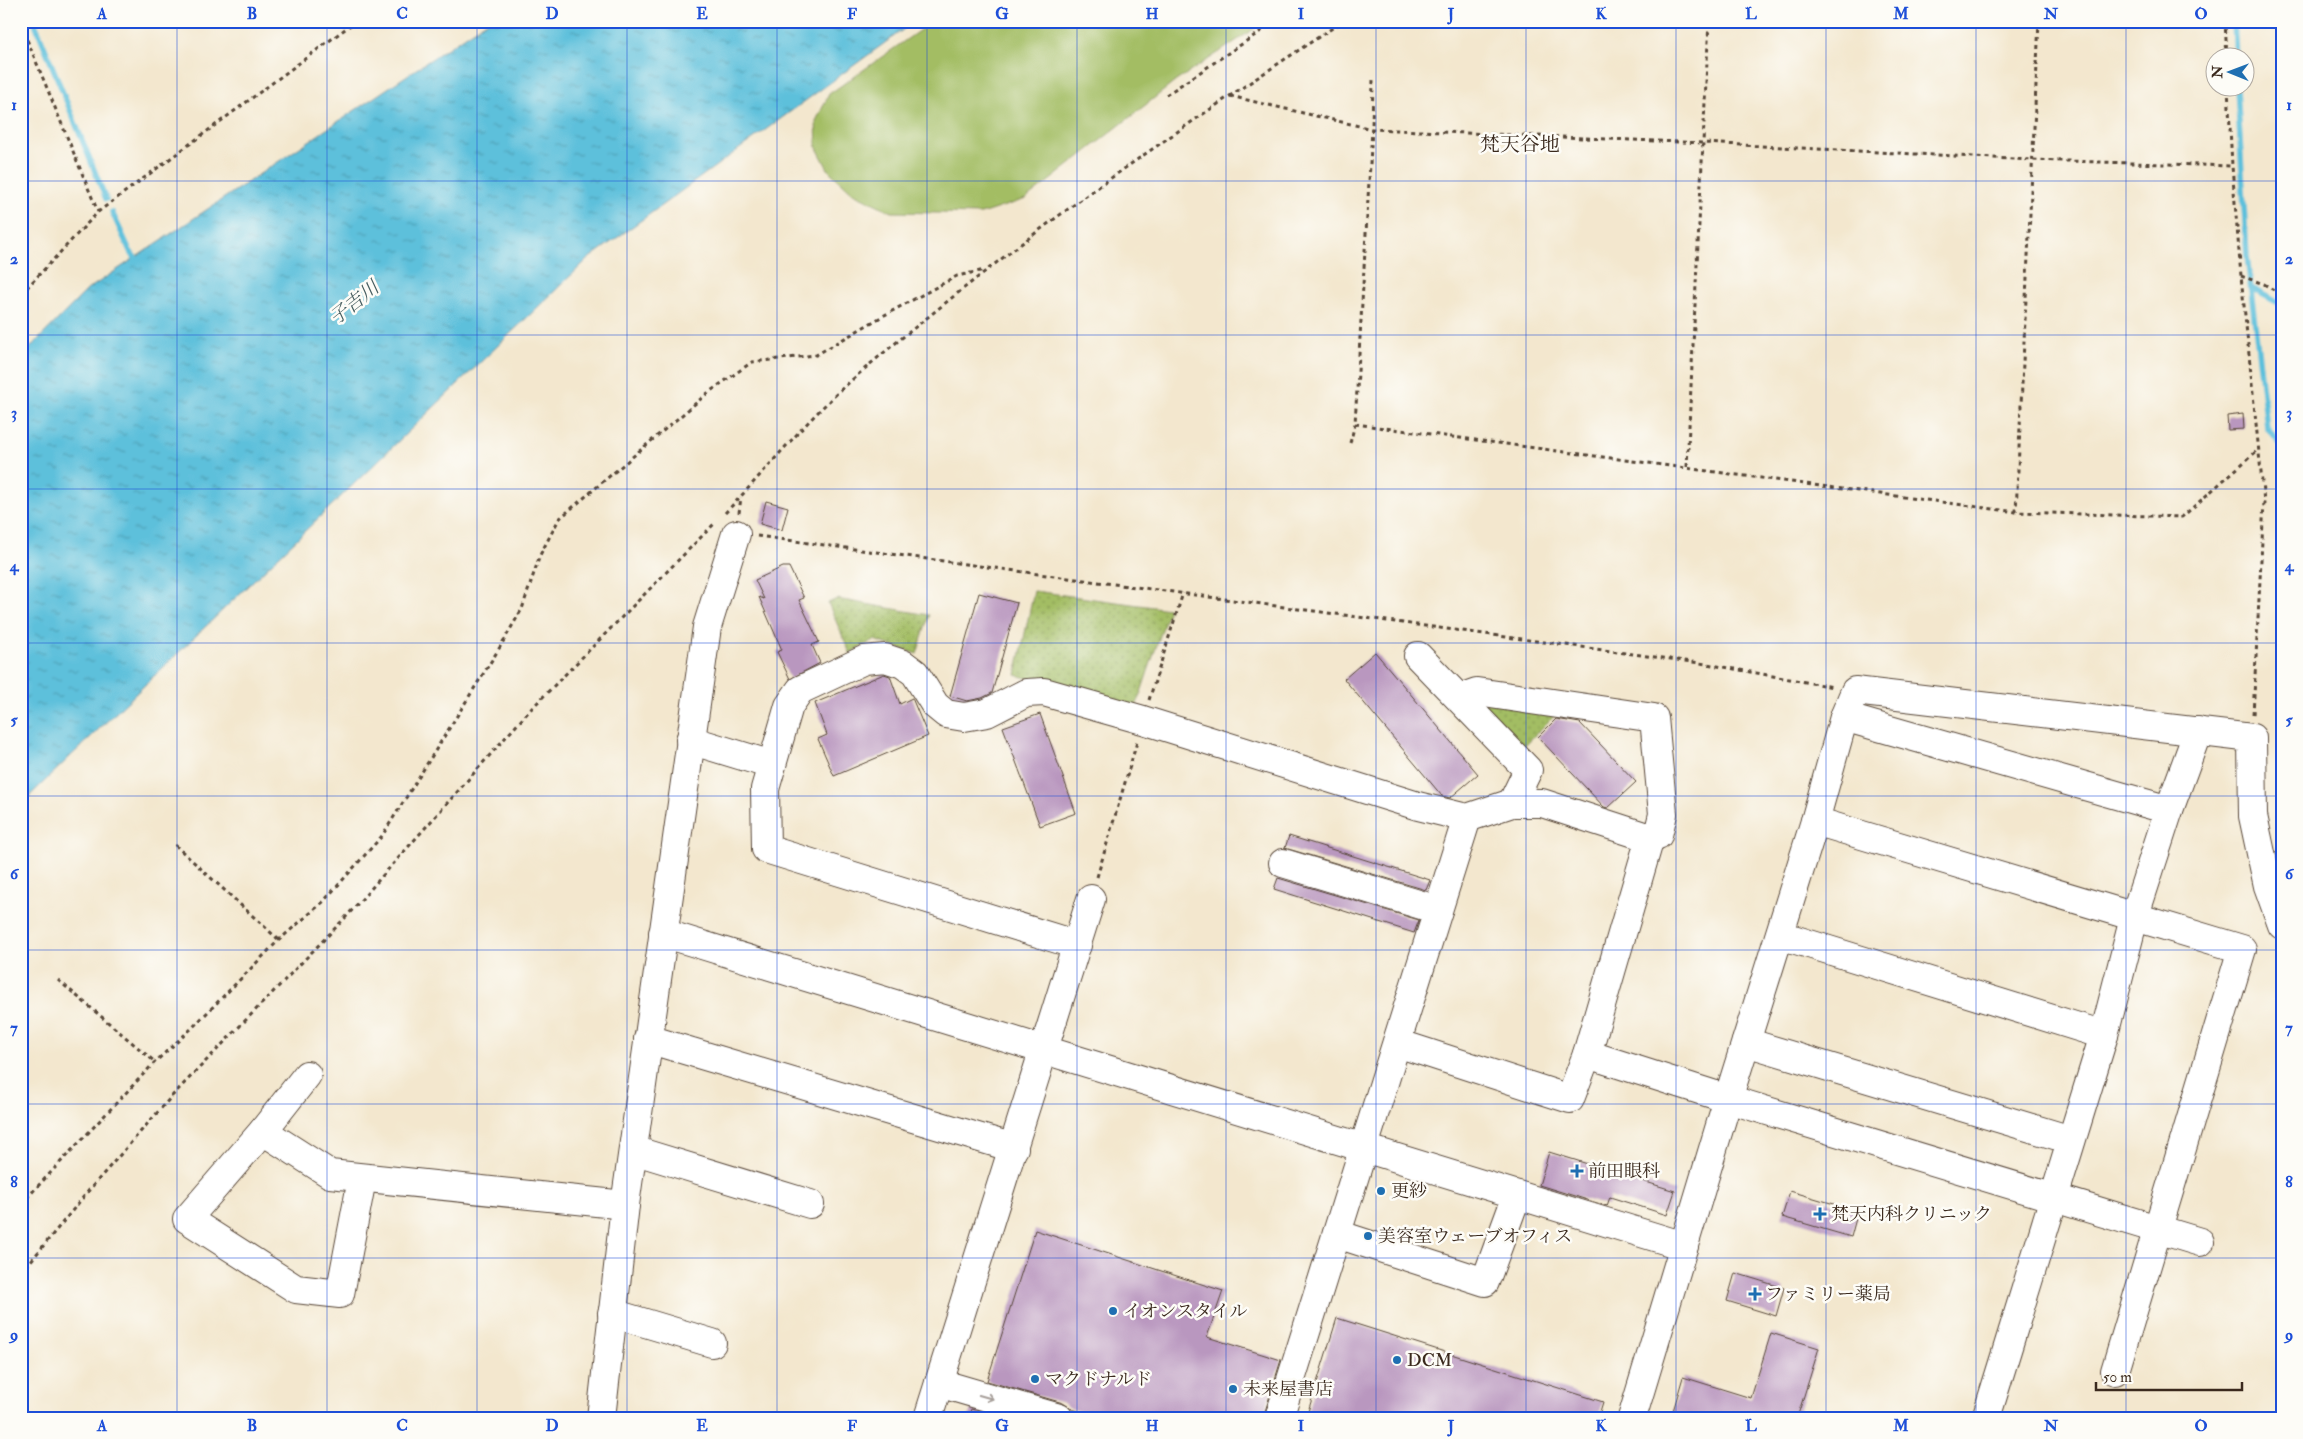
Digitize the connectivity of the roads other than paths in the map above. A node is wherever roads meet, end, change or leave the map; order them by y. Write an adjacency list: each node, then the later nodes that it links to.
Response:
1 (736, 534): 6 (street)
2 (1418, 656): 3 (street)
3 (1460, 698): 8 (street); 12 (street)
4 (1844, 717): 5 (street); 9 (street); 11 (street)
5 (2198, 731): 9 (street); 17 (street)
6 (690, 740): 7 (street); 18 (street)
7 (772, 765): 10 (street); 20 (street)
8 (1512, 802): 10 (street); 12 (street)
9 (2169, 810): 16 (street)
10 (1467, 818): 15 (street)
11 (1815, 821): 16 (street); 19 (street)
12 (1650, 838): 26 (street)
13 (1283, 863): 15 (street)
14 (1091, 899): 20 (street)
15 (1438, 910): 24 (street)
16 (2134, 918): 21 (street); 39 (street)
17 (2282, 925)
18 (663, 933): 22 (street); 25 (street)
19 (1780, 934): 21 (street); 23 (street)
20 (1077, 945): 25 (street)
21 (2104, 1035): 30 (street)
22 (648, 1039): 32 (street); 33 (street)
23 (1746, 1042): 28 (street); 30 (street)
24 (1397, 1043): 26 (street); 31 (street)
25 (1045, 1050): 31 (street); 32 (street)
26 (1587, 1054): 28 (street)
27 (307, 1075): 29 (street)
28 (1728, 1099): 36 (street); 42 (street)
29 (263, 1131): 34 (street); 34 (street)
30 (2071, 1140): 36 (street)
31 (1362, 1146): 35 (street); 40 (street)
32 (1014, 1148): 46 (street)
33 (633, 1150): 37 (street); 38 (street)
34 (362, 1179): 38 (street)
35 (1517, 1195): 40 (street); 42 (street)
36 (2053, 1197): 39 (street); 52 (street)
37 (810, 1204)
38 (625, 1205): 43 (street)
39 (2157, 1228): 41 (street); 45 (street)
40 (1337, 1234): 50 (street)
41 (2200, 1242)
42 (1684, 1246): 51 (street)
43 (612, 1313): 44 (street); 47 (street)
44 (712, 1343)
45 (2115, 1371)
46 (939, 1383): 48 (street); 49 (street, one-way to 49)
47 (601, 1418)
48 (928, 1418)
49 (1058, 1418)
50 (1279, 1418)
51 (1632, 1418)
52 (1986, 1418)

